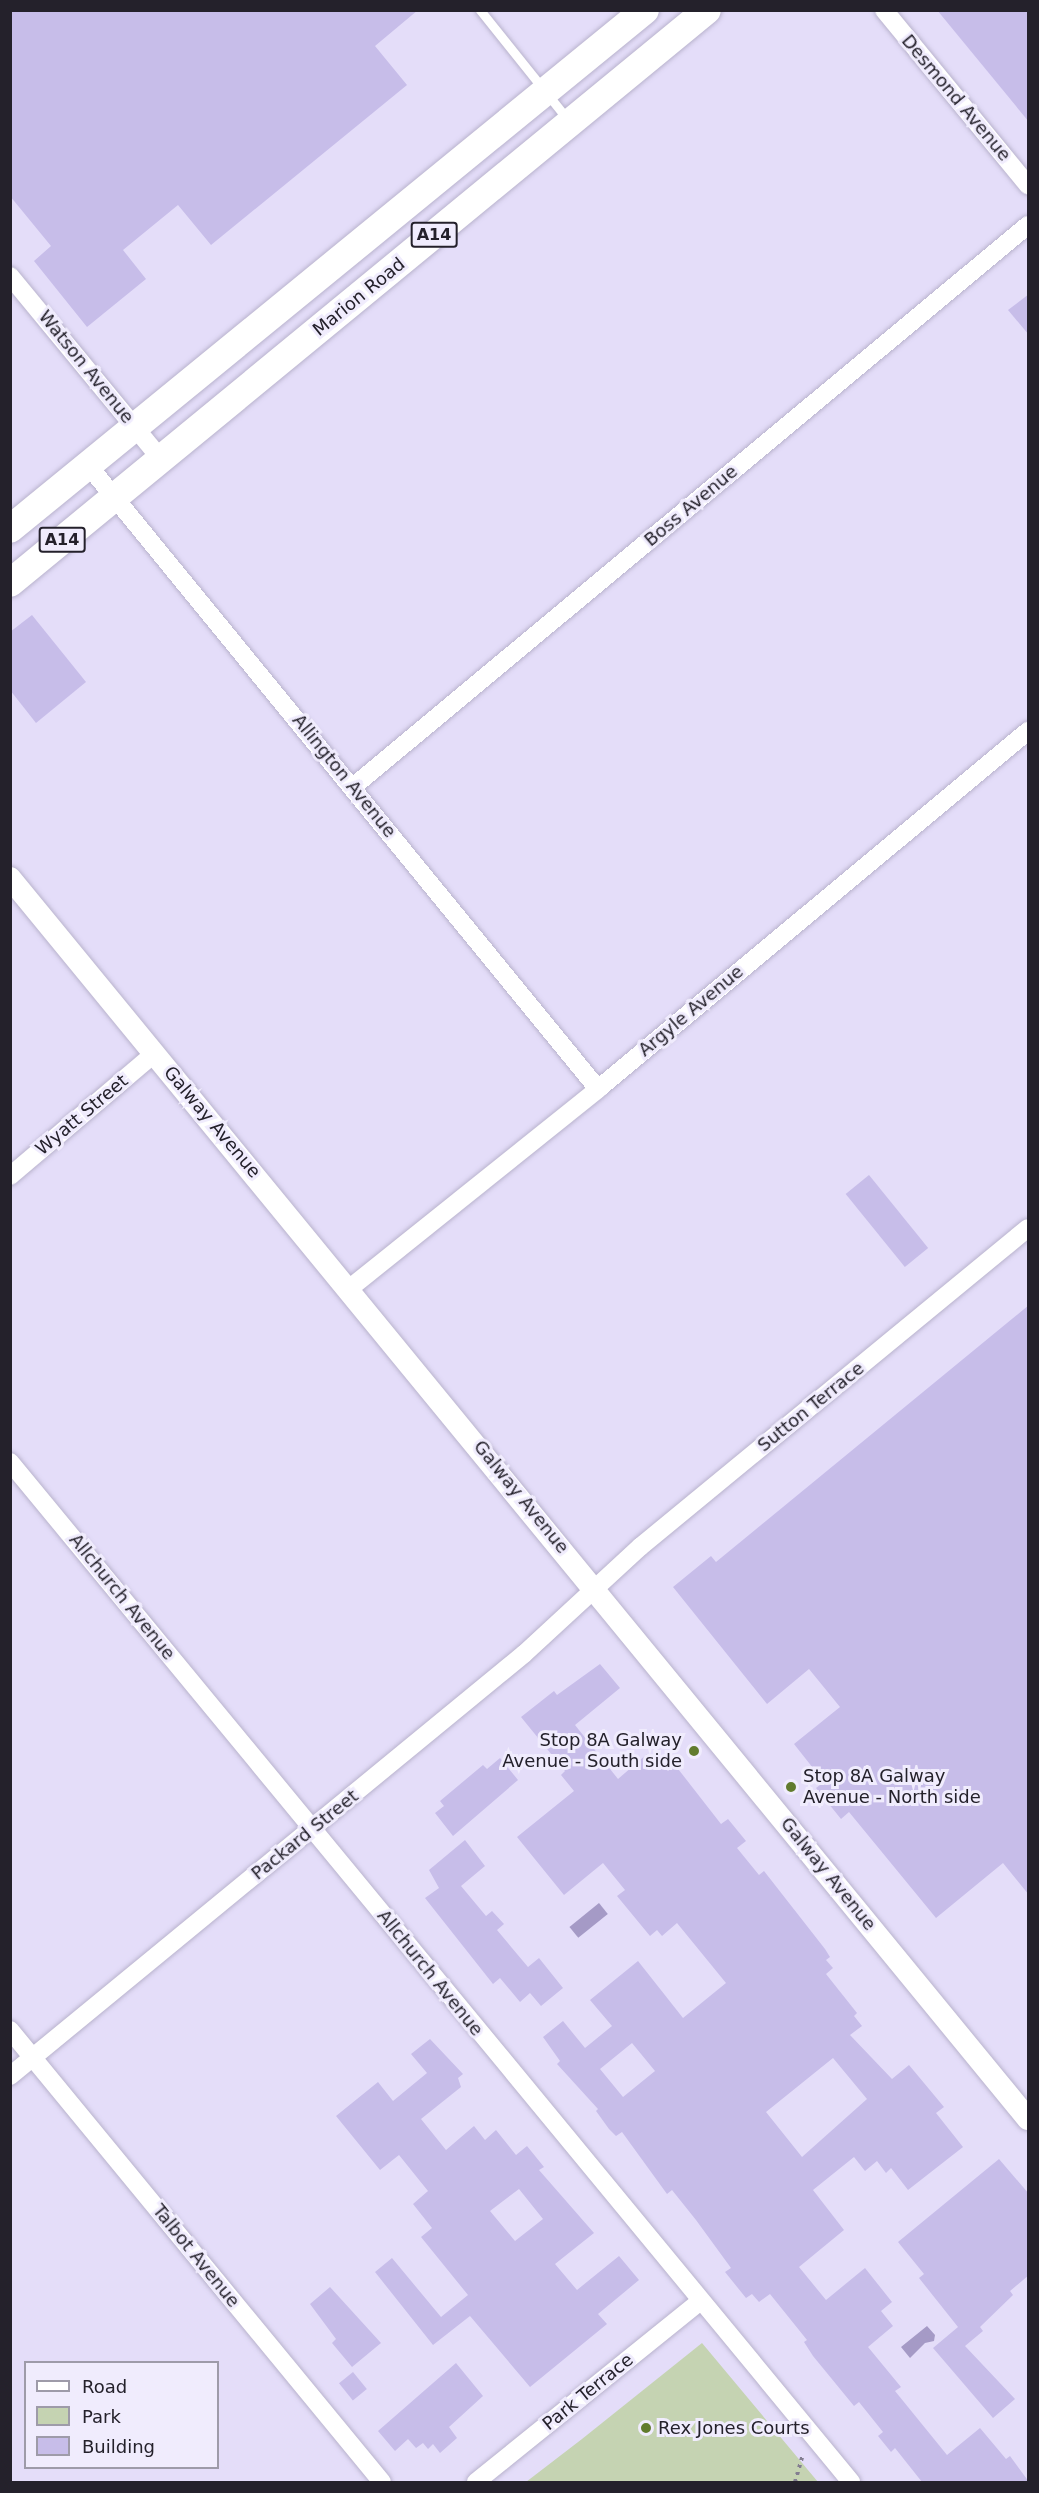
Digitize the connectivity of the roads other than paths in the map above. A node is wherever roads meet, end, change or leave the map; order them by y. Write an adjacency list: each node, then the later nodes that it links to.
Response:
1 (480, 10): 5 (lane)
2 (645, 10): 5 (main road, A14)
3 (707, 10): 6 (main road, Marion Road / A14)
4 (884, 10): 7 (street, Desmond Avenue)
5 (546, 92): 6 (lane); 10 (main road, A14)
6 (570, 122): 11 (main road, Marion Road / A14)
7 (1029, 185)
8 (1029, 225): 17 (street, Boss Avenue)
9 (10, 276): 10 (street, Watson Avenue)
10 (135, 426): 11 (street, Watson Avenue); 12 (main road, A14)
11 (161, 459): 13 (main road, Marion Road / A14)
12 (88, 465): 13 (street, Allington Avenue); 14 (main road, A14)
13 (114, 498): 15 (main road, Marion Road / A14); 17 (street, Allington Avenue)
14 (10, 529)
15 (10, 583)
16 (1029, 731): 20 (street, Argyle Avenue)
17 (354, 786): 20 (street, Allington Avenue)
18 (10, 878): 19 (street, Galway Avenue)
19 (154, 1054): 21 (street, Wyatt Street); 23 (street, Galway Avenue)
20 (598, 1089): 23 (street, Argyle Avenue)
21 (10, 1176)
22 (1029, 1228): 25 (street, Sutton Terrace)
23 (350, 1288): 25 (street, Galway Avenue)
24 (10, 1462): 26 (street, Allchurch Avenue)
25 (596, 1589): 26 (street, Packard Street); 30 (street, Galway Avenue)
26 (313, 1829): 28 (street, Packard Street); 31 (street, Allchurch Avenue)
27 (10, 2030): 28 (street, Talbot Avenue)
28 (33, 2058): 29 (street, Packard Street); 32 (street, Talbot Avenue)
29 (10, 2076)
30 (1029, 2119)
31 (700, 2301): 33 (street, Park Terrace); 34 (street, Allchurch Avenue)
32 (382, 2482)
33 (476, 2482)
34 (851, 2482)

